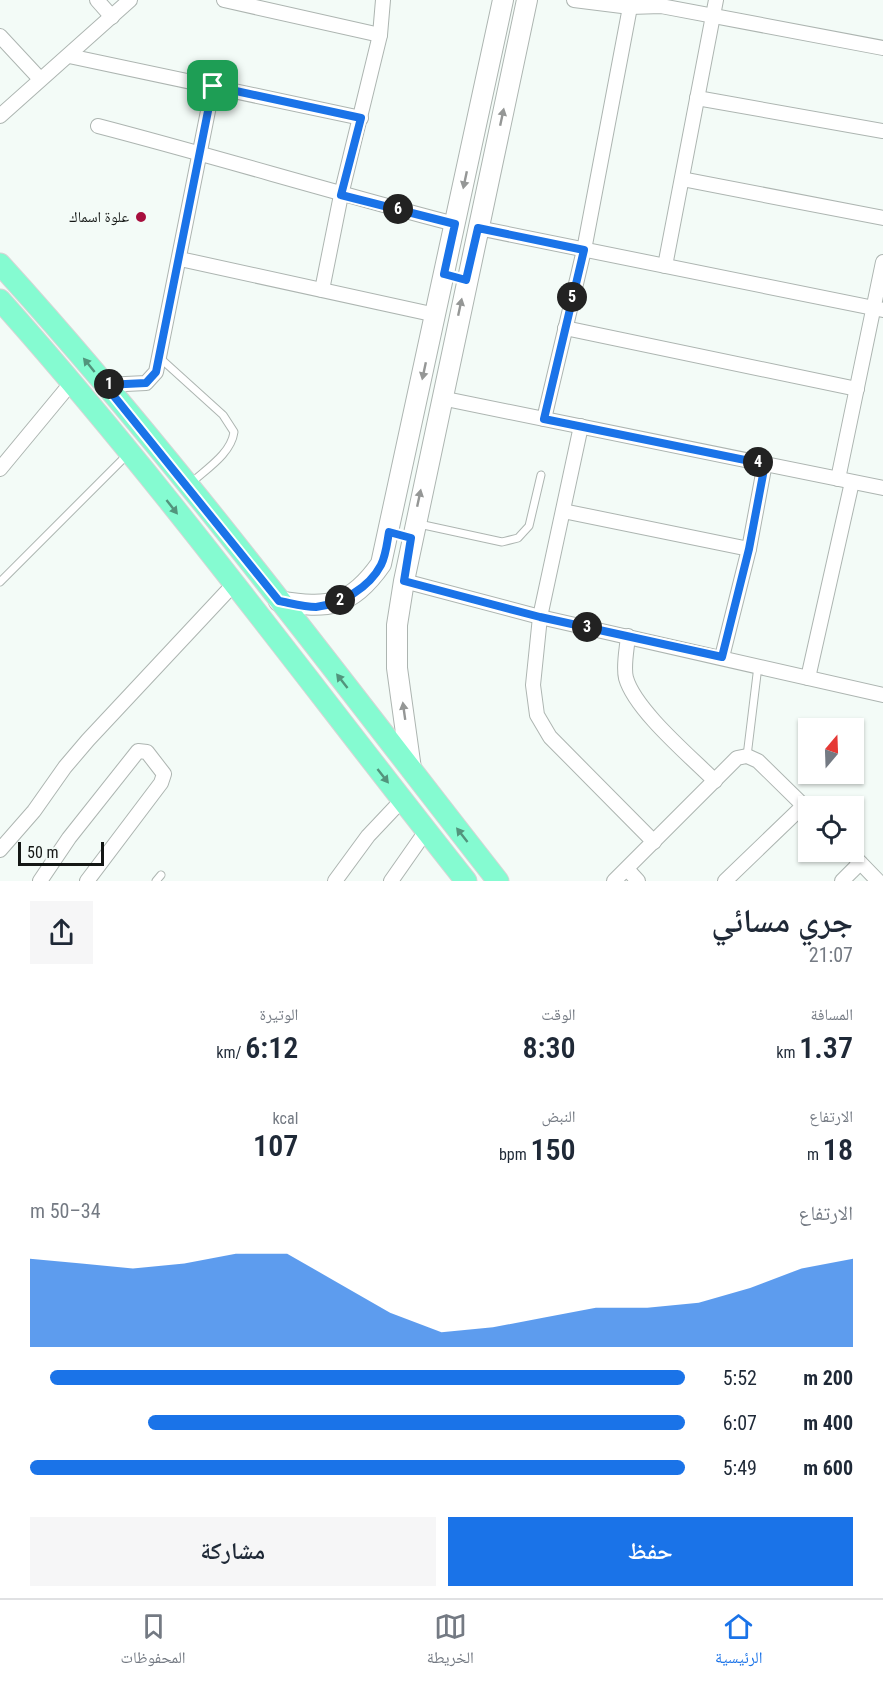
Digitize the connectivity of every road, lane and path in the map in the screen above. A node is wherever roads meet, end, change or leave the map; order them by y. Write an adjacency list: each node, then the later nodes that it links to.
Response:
1 (97, 0): 10 (street)
2 (130, 0): 10 (street)
3 (224, 0): 12 (street)
4 (383, 0): 12 (street)
5 (503, 0): 27 (main road, one-way to 27)
6 (527, 0): 28 (main road, one-way to 6)
7 (574, 0): 9 (street)
8 (716, 0): 11 (street)
9 (630, 7): 11 (street); 29 (street)
10 (112, 16): 15 (street)
11 (713, 16): 14 (street); 18 (street)
12 (380, 34): 20 (street)
13 (0, 36): 16 (street)
14 (883, 48)
15 (69, 56): 16 (street); 17 (street)
16 (40, 80): 19 (street)
17 (213, 86): 20 (street); 23 (street)
18 (697, 98): 22 (street); 24 (street)
19 (0, 116)
20 (361, 118): 25 (street)
21 (98, 126): 23 (street)
22 (883, 131)
23 (201, 153): 25 (street); 30 (street)
24 (682, 179): 26 (street); 33 (street)
25 (341, 195): 27 (street); 36 (street)
26 (883, 218)
27 (455, 224): 34 (main road)
28 (478, 228): 29 (street); 35 (main road)
29 (584, 250): 33 (street); 40 (street)
30 (180, 259): 36 (street); 41 (street)
31 (883, 262): 38 (street)
32 (0, 264): 43 (main road, one-way to 32)
33 (665, 266): 38 (street)
34 (444, 274): 35 (main road); 39 (main road)
35 (466, 280): 45 (main road, one-way to 35)
36 (322, 290): 39 (street)
37 (0, 300): 42 (main road)
38 (879, 310): 44 (street)
39 (436, 315): 59 (main road, one-way to 59)
40 (565, 328): 44 (street); 46 (street)
41 (160, 358): 43 (street); 55 (lane)
42 (72, 382): 48 (main road); 51 (street)
43 (105, 385): 50 (main road)
44 (857, 389): 53 (street)
45 (441, 398): 46 (street); 58 (main road, one-way to 45)
46 (544, 419): 47 (street)
47 (581, 426): 49 (street); 57 (street)
48 (129, 453): 54 (main road); 62 (lane)
49 (765, 464): 53 (street); 60 (street)
50 (172, 466): 54 (main road); 55 (main road)
51 (0, 469)
52 (541, 474): 58 (lane)
53 (845, 480): 56 (street); 69 (street)
54 (153, 482): 63 (main road, one-way to 63)
55 (188, 485): 64 (main road)
56 (883, 488)
57 (563, 511): 60 (street); 65 (street)
58 (412, 531): 59 (main road); 61 (main road)
59 (389, 532): 64 (main road)
60 (749, 549): 67 (street)
61 (404, 581): 65 (street); 72 (main road, one-way to 61)
62 (0, 582)
63 (233, 585): 74 (main road, one-way to 74); 79 (street)
64 (279, 601): 72 (main road, one-way to 64)
65 (540, 617): 66 (street); 78 (street)
66 (628, 636): 67 (street); 73 (street)
67 (722, 657): 68 (street)
68 (758, 666): 69 (street); 71 (lane)
69 (808, 678): 70 (street)
70 (883, 695)
71 (747, 756): 73 (street); 75 (street)
72 (411, 770): 87 (main road, one-way to 72)
73 (715, 781): 78 (street)
74 (402, 800): 77 (main road); 84 (street)
75 (798, 800)
76 (798, 815): 90 (street)
77 (426, 831): 85 (street); 86 (main road)
78 (654, 842): 81 (street)
79 (0, 850)
80 (860, 863): 91 (street); 92 (street)
81 (627, 869): 88 (street); 89 (street)
82 (40, 881): 83 (street)
83 (87, 881)
84 (335, 881)
85 (391, 881)
86 (466, 881)
87 (498, 881)
88 (614, 881)
89 (638, 881)
90 (725, 881)
91 (843, 881)
92 (878, 881)

